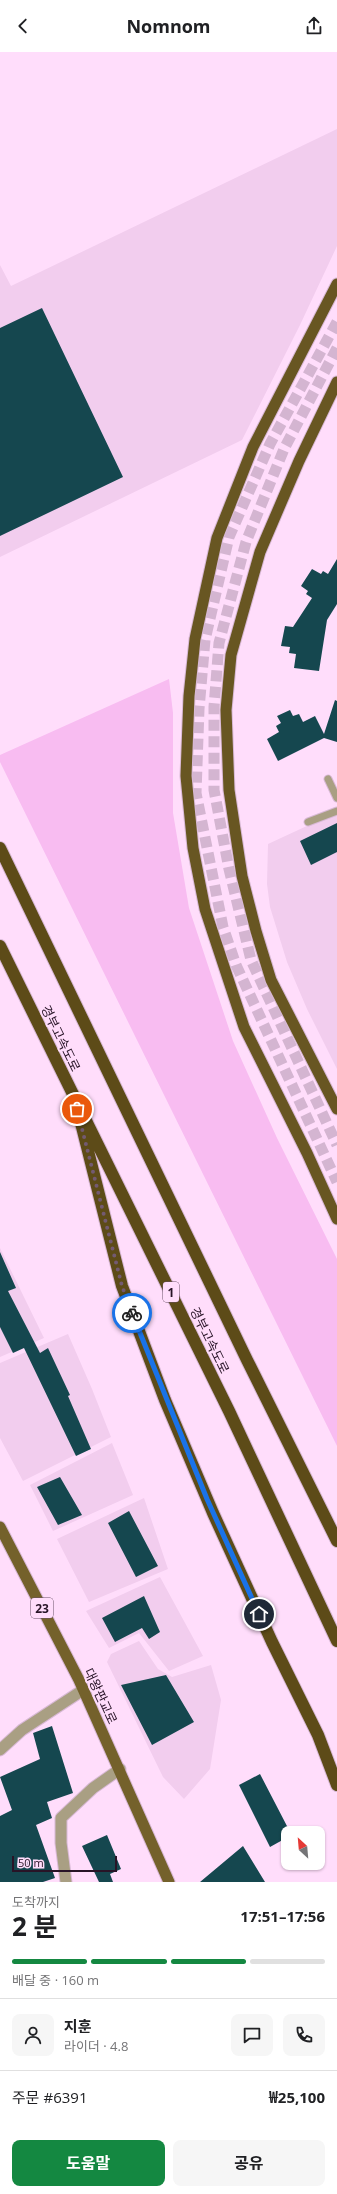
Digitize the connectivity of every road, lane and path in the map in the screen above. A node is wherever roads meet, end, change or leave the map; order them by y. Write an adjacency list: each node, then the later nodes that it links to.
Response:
1 (337, 284): 11 (highway)
2 (337, 382): 10 (highway)
3 (328, 779): 4 (lane)
4 (337, 798)
5 (337, 811): 6 (lane)
6 (308, 822)
7 (0, 848): 13 (highway, 경부고속도로)
8 (0, 946): 9 (highway, 경부고속도로 / 1)
9 (73, 1095): 14 (highway, 경부고속도로 / 1); 18 (highway)
10 (337, 1109)
11 (337, 1219)
12 (0, 1526): 15 (main road, 대왕판교로 / 23)
13 (337, 1541)
14 (337, 1641)
15 (83, 1690): 16 (street); 17 (main road, 대왕판교로 / 23)
16 (0, 1750)
17 (120, 1769): 19 (street); 20 (main road, 대왕판교로 / 23)
18 (337, 1786)
19 (66, 1882)
20 (169, 1882)

